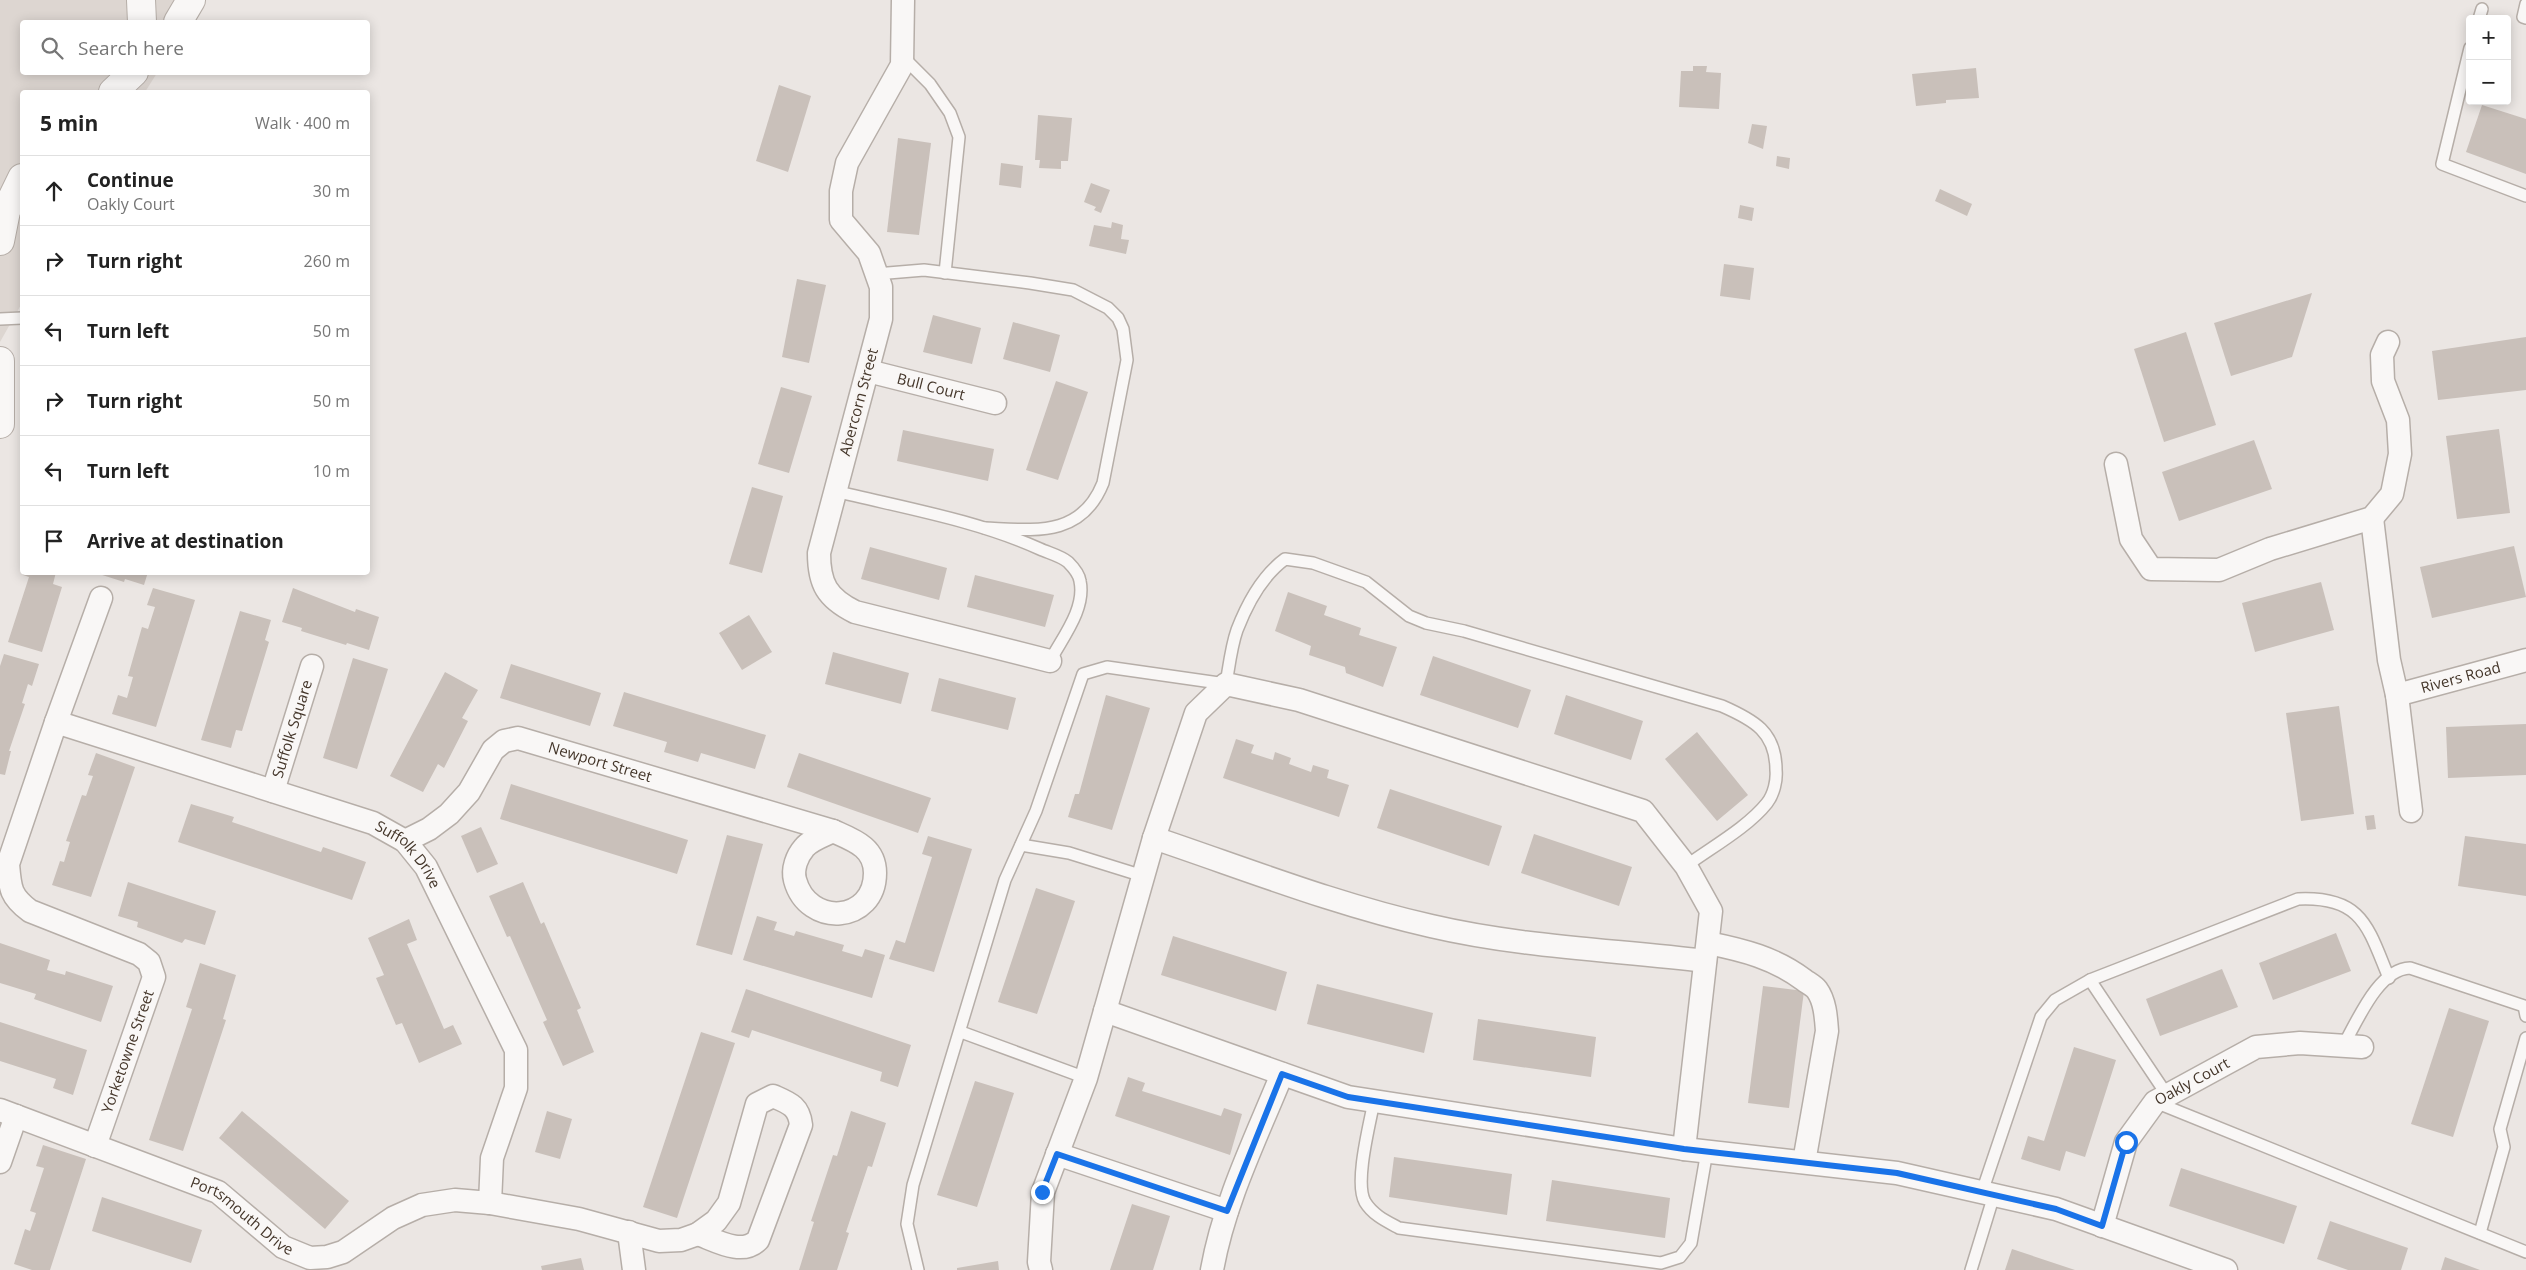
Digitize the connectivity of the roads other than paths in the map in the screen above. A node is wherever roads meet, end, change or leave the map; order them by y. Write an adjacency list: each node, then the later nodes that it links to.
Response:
1 (141, 0): 6 (street)
2 (191, 0): 7 (street)
3 (903, 0): 8 (street, Abercorn Street)
4 (2526, 4): 5 (lane)
5 (2526, 18)
6 (142, 20)
7 (179, 20)
8 (902, 58): 13 (lane); 14 (street, Abercorn Street)
9 (2467, 60): 11 (lane)
10 (20, 182): 12 (street)
11 (2526, 196)
12 (0, 242)
13 (945, 273): 14 (lane); 25 (lane)
14 (876, 274): 19 (street, Abercorn Street)
15 (20, 318): 16 (lane)
16 (0, 319)
17 (2388, 342): 24 (street)
18 (0, 361): 21 (street)
19 (868, 371): 20 (street, Bull Court); 23 (street, Abercorn Street)
20 (995, 403)
21 (0, 424)
22 (2116, 464): 24 (street)
23 (836, 491): 25 (lane); 28 (street, Abercorn Street)
24 (2372, 518): 31 (street)
25 (985, 528): 28 (lane)
26 (101, 598): 32 (street, Yorketowne Street)
27 (2526, 660): 31 (street, Rivers Road)
28 (1050, 661)
29 (312, 666): 33 (street, Suffolk Square)
30 (1226, 684): 36 (street); 38 (lane); 39 (street); 39 (lane)
31 (2397, 695): 34 (street)
32 (56, 722): 33 (street, Suffolk Drive); 54 (street, Yorketowne Street)
33 (273, 791): 37 (street, Suffolk Drive)
34 (2411, 811)
35 (833, 831): 37 (street, Newport Street)
36 (1154, 838): 40 (street); 41 (street)
37 (405, 841): 61 (street, Suffolk Drive)
38 (1021, 845): 40 (lane); 46 (lane)
39 (1686, 866): 41 (street)
40 (1143, 876): 44 (street)
41 (1706, 952): 55 (street); 59 (street)
42 (2389, 978): 43 (lane); 45 (lane); 48 (lane)
43 (2090, 980): 51 (lane); 60 (lane)
44 (1105, 1011): 49 (street); 50 (street)
45 (2526, 1016)
46 (961, 1032): 50 (lane); 69 (lane)
47 (2526, 1038): 65 (lane)
48 (2352, 1047): 51 (street, Oakly Court)
49 (1282, 1074): 52 (street); 62 (street)
50 (1086, 1078): 57 (street)
51 (2161, 1099): 63 (street, Oakly Court); 65 (lane)
52 (1374, 1101): 55 (street); 56 (lane)
53 (8, 1113): 54 (street, Portsmouth Drive); 58 (street)
54 (95, 1146): 61 (street, Portsmouth Drive)
55 (1684, 1149): 56 (street)
56 (1707, 1151): 59 (street)
57 (1057, 1154): 62 (street); 70 (street)
58 (0, 1162)
59 (1804, 1162): 60 (street)
60 (1988, 1194): 63 (street); 72 (lane)
61 (490, 1203): 64 (street, Portsmouth Drive)
62 (1227, 1211): 71 (street)
63 (2102, 1226): 73 (street)
64 (629, 1232): 66 (street, Portsmouth Drive); 68 (street)
65 (2480, 1233): 67 (lane)
66 (698, 1234): 66 (street)
67 (2526, 1252)
68 (634, 1270)
69 (918, 1270)
70 (1042, 1270)
71 (1212, 1270)
72 (1971, 1270)
73 (2226, 1270)

